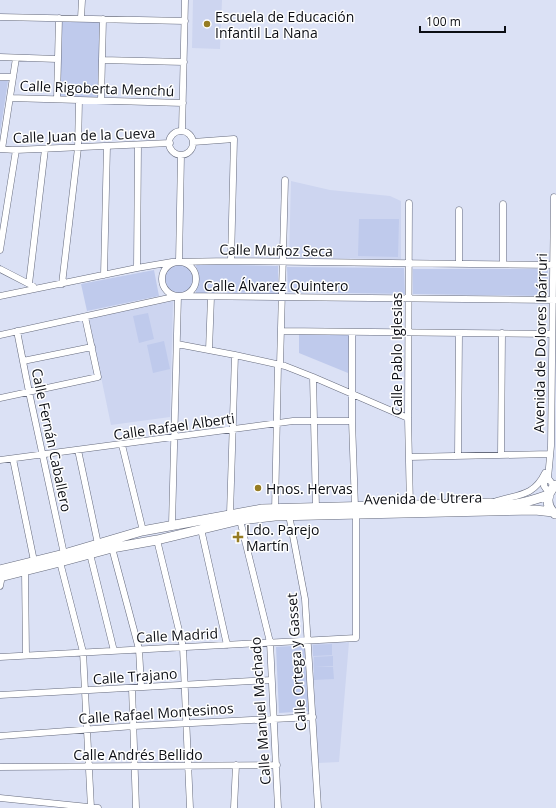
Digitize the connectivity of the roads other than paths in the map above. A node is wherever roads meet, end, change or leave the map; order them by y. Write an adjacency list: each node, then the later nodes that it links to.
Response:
1 (82, 0): 5 (street)
2 (185, 0): 7 (street)
3 (0, 17): 4 (street)
4 (59, 18): 5 (street); 10 (street)
5 (81, 18): 6 (street)
6 (103, 19): 7 (street); 11 (street)
7 (185, 21): 12 (street)
8 (0, 57): 9 (street)
9 (16, 58): 10 (street); 14 (street)
10 (58, 59): 16 (street)
11 (102, 60): 12 (street); 18 (street)
12 (184, 62): 19 (street)
13 (0, 77): 14 (street)
14 (13, 77): 15 (street)
15 (10, 98): 16 (street, Calle Rigoberta Menchú); 26 (street)
16 (57, 99): 17 (street, Calle Rigoberta Menchú)
17 (80, 100): 18 (street, Calle Rigoberta Menchú); 25 (street)
18 (101, 100): 19 (street, Calle Rigoberta Menchú)
19 (183, 103): 20 (street)
20 (182, 131): 21 (street); 22 (street)
21 (193, 142): 29 (street); 36 (street)
22 (170, 143): 23 (street, Calle Juan de la Cueva); 29 (street)
23 (138, 145): 24 (street, Calle Juan de la Cueva); 43 (street)
24 (107, 146): 25 (street, Calle Juan de la Cueva); 45 (street)
25 (78, 148): 27 (street, Calle Juan de la Cueva); 47 (street)
26 (1, 149): 28 (street, Calle Juan de la Cueva)
27 (45, 149): 28 (street, Calle Juan de la Cueva); 46 (street)
28 (16, 150): 35 (street)
29 (182, 155): 37 (street)
30 (285, 180): 38 (street)
31 (554, 197): 42 (street, Avenida de Dolores Ibárruri)
32 (409, 203): 39 (street, Calle Pablo Iglesias)
33 (503, 204): 41 (street)
34 (459, 210): 40 (street)
35 (0, 250)
36 (231, 261): 37 (street, Calle Muñoz Seca); 38 (street, Calle Muñoz Seca)
37 (179, 262): 43 (street, Calle Muñoz Seca); 50 (street); 50 (street)
38 (283, 262): 39 (street, Calle Muñoz Seca); 52 (street)
39 (409, 263): 40 (street, Calle Muñoz Seca); 53 (street, Calle Pablo Iglesias)
40 (459, 263): 41 (street, Calle Muñoz Seca)
41 (503, 264): 42 (street, Calle Muñoz Seca)
42 (554, 265): 54 (street, Avenida de Dolores Ibárruri)
43 (136, 268): 45 (street, Calle Muñoz Seca)
44 (0, 269): 46 (street)
45 (104, 275): 47 (street, Calle Muñoz Seca)
46 (29, 284): 48 (street)
47 (62, 284): 48 (street, Calle Muñoz Seca)
48 (38, 288): 49 (street, Calle Muñoz Seca)
49 (0, 296)
50 (178, 296): 51 (street, Calle Álvarez Quintero); 55 (street, Calle Álvarez Quintero); 64 (street)
51 (210, 297): 52 (street, Calle Álvarez Quintero); 66 (street)
52 (282, 297): 53 (street, Calle Álvarez Quintero); 57 (street)
53 (408, 299): 54 (street, Calle Álvarez Quintero); 59 (street, Calle Pablo Iglesias)
54 (554, 300): 62 (street, Avenida de Dolores Ibárruri)
55 (85, 317): 56 (street, Calle Álvarez Quintero); 65 (street)
56 (17, 331): 63 (street, Calle Álvarez Quintero); 68 (street, Calle Fernán Caballero)
57 (281, 331): 58 (street); 69 (street)
58 (352, 332): 59 (street); 72 (street)
59 (408, 333): 60 (street); 74 (street, Calle Pablo Iglesias)
60 (459, 333): 61 (street); 84 (street)
61 (502, 334): 62 (street); 83 (street)
62 (552, 334): 86 (street, Avenida de Dolores Ibárruri)
63 (0, 335)
64 (176, 344): 66 (street); 79 (street)
65 (92, 348): 68 (street); 71 (street)
66 (209, 350): 67 (street)
67 (235, 355): 69 (street); 78 (street)
68 (23, 361): 71 (street, Calle Fernán Caballero)
69 (279, 364): 70 (street); 77 (street)
70 (314, 377): 72 (street); 75 (street)
71 (29, 392): 73 (street); 82 (street, Calle Fernán Caballero)
72 (352, 393): 74 (street); 76 (street)
73 (0, 398)
74 (408, 418): 85 (street, Calle Pablo Iglesias)
75 (315, 421): 76 (street, Calle Rafael Alberti); 77 (street, Calle Rafael Alberti); 93 (street)
76 (352, 421): 94 (street)
77 (276, 423): 78 (street, Calle Rafael Alberti); 95 (street)
78 (232, 430): 79 (street, Calle Rafael Alberti); 97 (street)
79 (175, 438): 80 (street, Calle Rafael Alberti); 100 (street)
80 (122, 445): 81 (street, Calle Rafael Alberti); 102 (street)
81 (78, 450): 82 (street, Calle Rafael Alberti); 106 (street)
82 (43, 455): 87 (street, Calle Rafael Alberti); 109 (street, Calle Fernán Caballero)
83 (501, 455): 84 (street); 86 (street)
84 (458, 456): 85 (street)
85 (409, 457): 92 (street, Calle Pablo Iglesias)
86 (550, 457): 89 (street); 90 (street, Avenida de Dolores Ibárruri)
87 (14, 459): 88 (street, Calle Rafael Alberti); 110 (street)
88 (0, 460)
89 (545, 473): 90 (street); 91 (street, Avenida de Utrera)
90 (552, 490): 91 (street, Avenida de Utrera); 96 (street)
91 (491, 503): 92 (street, Avenida de Utrera)
92 (410, 506): 94 (street, Avenida de Utrera)
93 (316, 508): 94 (street, Avenida de Utrera); 95 (street, Avenida de Utrera)
94 (355, 510): 96 (street, Avenida de Utrera); 98 (street, Avenida de Utrera); 114 (street, Calle Madrid)
95 (275, 512): 97 (street, Avenida de Utrera); 98 (street, Avenida de Utrera); 99 (street, Avenida de Utrera)
96 (554, 513)
97 (230, 514): 100 (street, Avenida de Utrera)
98 (289, 515): 114 (street, Calle Ortega y Gasset)
99 (240, 520): 101 (street, Avenida de Utrera); 115 (street, Calle Manuel Machado)
100 (172, 524): 102 (street, Avenida de Utrera); 103 (street)
101 (201, 529): 103 (street, Avenida de Utrera); 116 (street)
102 (143, 531): 105 (street); 106 (street)
103 (176, 535): 104 (street, Avenida de Utrera)
104 (157, 540): 105 (street, Avenida de Utrera); 117 (street)
105 (142, 542): 107 (street)
106 (98, 544): 109 (street)
107 (112, 548): 108 (street); 118 (street)
108 (90, 554): 109 (street); 119 (street)
109 (62, 558): 110 (street); 111 (street); 120 (street, Calle Fernán Caballero)
110 (34, 561): 112 (street)
111 (25, 571): 112 (street); 121 (street)
112 (1, 574): 113 (street)
113 (0, 586)
114 (309, 640): 115 (street, Calle Madrid); 129 (street, Calle Ortega y Gasset)
115 (270, 642): 116 (street, Calle Madrid); 123 (street, Calle Manuel Machado)
116 (227, 645): 117 (street, Calle Madrid)
117 (183, 647): 118 (street, Calle Madrid); 124 (street)
118 (139, 650): 119 (street, Calle Madrid); 125 (street)
119 (114, 651): 120 (street, Calle Madrid)
120 (83, 652): 121 (street, Calle Madrid); 127 (street, Calle Fernán Caballero)
121 (26, 655): 122 (street, Calle Madrid)
122 (0, 657)
123 (272, 680): 124 (street, Calle Trajano); 130 (street, Calle Manuel Machado)
124 (185, 684): 125 (street, Calle Trajano); 131 (street)
125 (141, 686): 126 (street, Calle Trajano)
126 (132, 688): 127 (street, Calle Trajano); 132 (street)
127 (86, 691): 128 (street, Calle Trajano); 133 (street, Calle Fernán Caballero)
128 (0, 695)
129 (313, 717): 130 (street, Calle Rafael Montesinos); 148 (street, Calle Ortega y Gasset)
130 (274, 718): 131 (street, Calle Rafael Montesinos); 136 (street, Calle Manuel Machado)
131 (187, 723): 132 (street, Calle Rafael Montesinos); 139 (street)
132 (134, 726): 133 (street, Calle Rafael Montesinos); 138 (street)
133 (88, 730): 134 (street, Calle Rafael Montesinos); 137 (street, Calle Fernán Caballero)
134 (0, 736)
135 (236, 765): 136 (street, Calle Andrés Bellido); 139 (street, Calle Andrés Bellido); 146 (street)
136 (276, 765): 147 (street, Calle Manuel Machado)
137 (89, 766): 138 (street, Calle Andrés Bellido); 140 (street, Calle Andrés Bellido); 143 (street, Calle Fernán Caballero)
138 (135, 766): 139 (street, Calle Andrés Bellido); 144 (street)
139 (188, 766): 145 (street)
140 (0, 767)
141 (0, 798): 142 (street)
142 (44, 805): 143 (street)
143 (93, 808)
144 (136, 808)
145 (190, 808)
146 (234, 808)
147 (278, 808)
148 (318, 808)

